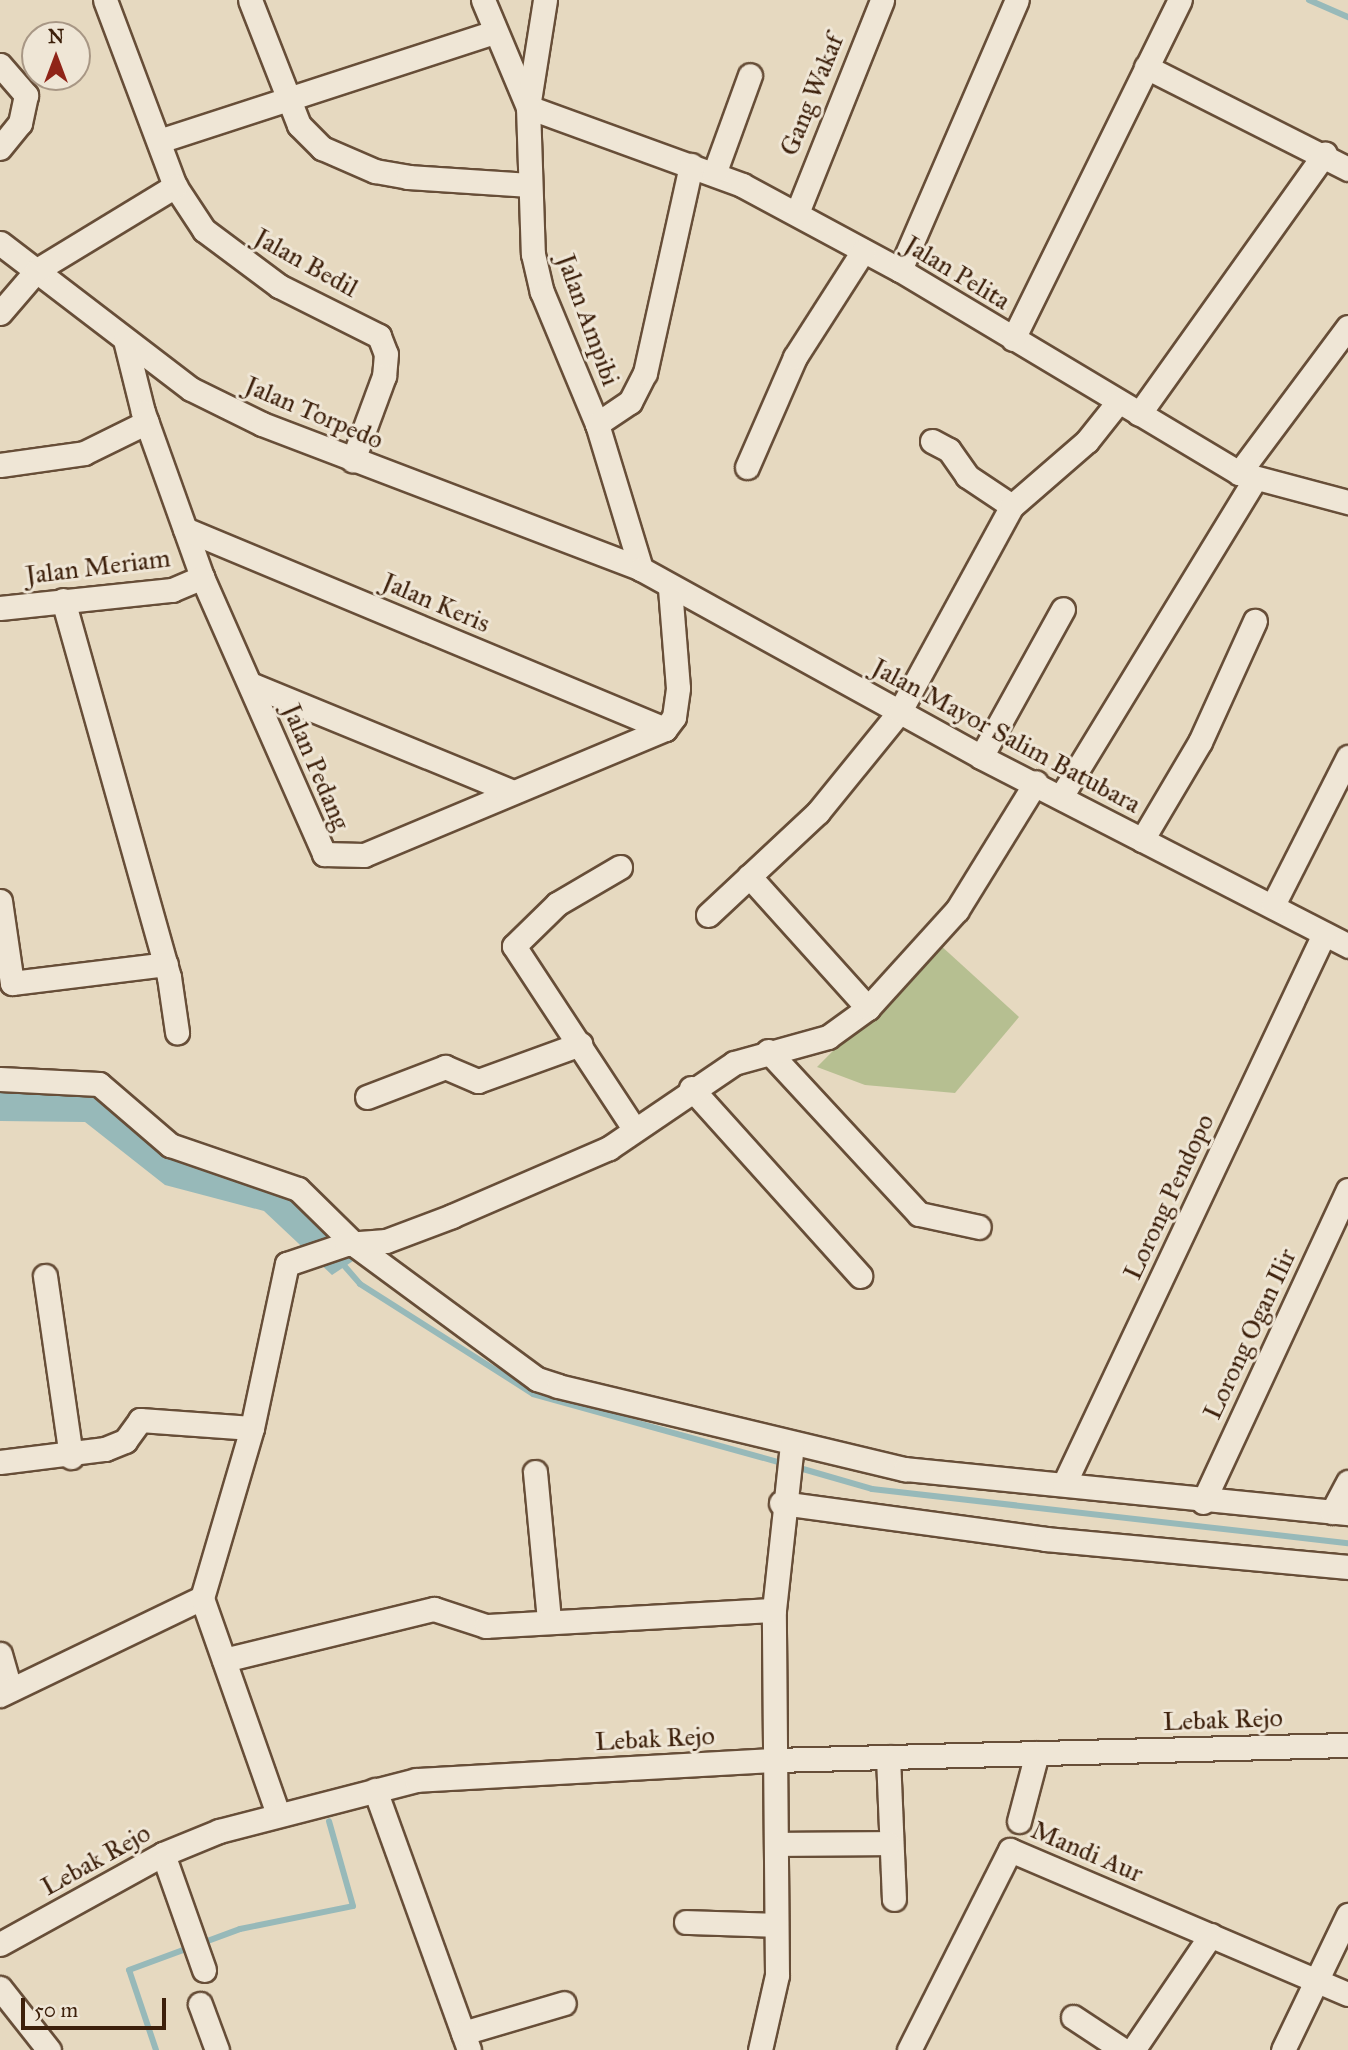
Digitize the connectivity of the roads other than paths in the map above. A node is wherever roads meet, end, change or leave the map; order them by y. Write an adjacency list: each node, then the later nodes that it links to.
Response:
1 (105, 0): 14 (street, Jalan Bedil)
2 (250, 0): 12 (street)
3 (483, 0): 8 (street)
4 (545, 0): 13 (street, Jalan Ampibi)
5 (882, 0): 22 (street, Gang Wakaf)
6 (1017, 0): 26 (street)
7 (1180, 0): 10 (street)
8 (495, 32): 12 (street); 13 (street)
9 (0, 65): 15 (street)
10 (1146, 67): 16 (street); 29 (street)
11 (750, 75): 19 (street)
12 (289, 98): 14 (street); 20 (street)
13 (528, 107): 17 (street, Jalan Pelita); 20 (street, Jalan Ampibi)
14 (159, 141): 21 (street, Jalan Bedil)
15 (0, 148)
16 (1325, 153): 18 (street); 32 (street)
17 (691, 165): 19 (street, Jalan Pelita); 34 (street)
18 (1348, 169)
19 (714, 174): 22 (street, Jalan Pelita)
20 (530, 185): 34 (street, Jalan Ampibi)
21 (175, 186): 25 (street); 36 (street, Jalan Bedil)
22 (797, 213): 24 (street, Jalan Pelita)
23 (0, 243): 25 (street, Jalan Torpedo)
24 (863, 251): 26 (street, Jalan Pelita); 38 (street)
25 (37, 270): 27 (street); 30 (street, Jalan Torpedo)
26 (900, 270): 29 (street, Jalan Pelita)
27 (0, 313)
28 (1348, 327): 39 (street)
29 (1013, 339): 31 (street, Jalan Pelita)
30 (125, 340): 33 (street, Jalan Pedang); 36 (street, Jalan Torpedo)
31 (1118, 402): 32 (street, Jalan Pelita); 41 (street)
32 (1139, 414): 39 (street, Jalan Pelita)
33 (146, 422): 37 (street); 42 (street, Jalan Pedang)
34 (597, 424): 43 (street, Jalan Ampibi)
35 (932, 441): 41 (street)
36 (353, 460): 43 (street, Jalan Torpedo)
37 (0, 465)
38 (747, 467)
39 (1246, 477): 40 (street, Jalan Pelita); 57 (street)
40 (1348, 502)
41 (1012, 506): 51 (street)
42 (185, 529): 44 (street, Jalan Pedang); 52 (street, Jalan Keris)
43 (641, 569): 45 (street, Jalan Mayor Salim Batubara)
44 (202, 578): 46 (street, Jalan Meriam); 50 (street, Jalan Pedang)
45 (670, 588): 51 (street, Jalan Mayor Salim Batubara); 52 (street)
46 (63, 600): 47 (street, Jalan Meriam); 66 (street)
47 (0, 608)
48 (1063, 609): 53 (street)
49 (1255, 621): 58 (street)
50 (250, 684): 56 (street); 56 (street, Jalan Pedang)
51 (900, 711): 53 (street, Jalan Mayor Salim Batubara); 60 (street)
52 (665, 729): 56 (street, Jalan Pedang)
53 (981, 757): 55 (street, Jalan Mayor Salim Batubara)
54 (1348, 757): 62 (street)
55 (1036, 782): 57 (street, Jalan Mayor Salim Batubara); 68 (street)
56 (513, 792)
57 (1062, 795): 58 (street, Jalan Mayor Salim Batubara)
58 (1142, 840): 62 (street, Jalan Mayor Salim Batubara)
59 (621, 867): 70 (street)
60 (749, 876): 63 (street); 68 (street)
61 (0, 901): 67 (street)
62 (1273, 905): 64 (street, Jalan Mayor Salim Batubara)
63 (708, 915)
64 (1324, 934): 65 (street, Jalan Mayor Salim Batubara); 87 (street, Lorong Pendopo)
65 (1348, 946)
66 (166, 964): 67 (street); 69 (street)
67 (8, 990)
68 (869, 1008): 71 (street)
69 (177, 1032)
70 (580, 1044): 74 (street); 75 (street)
71 (768, 1051): 73 (street); 77 (street)
72 (0, 1079): 78 (street)
73 (691, 1088): 75 (street); 80 (street)
74 (367, 1097)
75 (634, 1129): 78 (street)
76 (1348, 1190): 89 (street, Lorong Ogan Ilir)
77 (979, 1227)
78 (351, 1245): 81 (street); 82 (street)
79 (45, 1276): 83 (street)
80 (860, 1276)
81 (252, 1428): 83 (street); 92 (street)
82 (792, 1447): 87 (street); 88 (street)
83 (71, 1457): 84 (street)
84 (0, 1462)
85 (535, 1472): 94 (street)
86 (1348, 1482): 90 (street)
87 (1064, 1484): 89 (street)
88 (782, 1495): 91 (street); 93 (street)
89 (1203, 1503): 90 (street)
90 (1340, 1512)
91 (1348, 1567)
92 (202, 1598): 96 (street); 97 (street)
93 (774, 1610): 94 (street); 101 (street)
94 (549, 1619): 96 (street)
95 (0, 1654): 97 (street)
96 (224, 1660): 103 (street)
97 (5, 1692)
98 (1348, 1745): 99 (street, Lebak Rejo)
99 (1037, 1753): 100 (street, Lebak Rejo); 104 (street)
100 (888, 1757): 101 (street, Lebak Rejo); 108 (street)
101 (774, 1760): 102 (street, Lebak Rejo); 106 (street)
102 (375, 1790): 103 (street, Lebak Rejo); 121 (street)
103 (278, 1814): 107 (street, Lebak Rejo)
104 (1019, 1822)
105 (888, 1843): 106 (street)
106 (779, 1844): 111 (street)
107 (163, 1854): 113 (street, Lebak Rejo); 114 (street)
108 (894, 1899)
109 (1348, 1915): 115 (street)
110 (686, 1922): 111 (street)
111 (776, 1925): 124 (street)
112 (1211, 1935): 115 (street, Mandi Aur); 125 (street, Mandi Aur); 127 (street)
113 (0, 1944)
114 (199, 1954)
115 (1316, 1980): 117 (street, Mandi Aur); 128 (street)
116 (0, 1989): 122 (street)
117 (1348, 1994)
118 (564, 2003): 121 (street)
119 (200, 2004): 123 (street)
120 (1073, 2017): 126 (street)
121 (466, 2042)
122 (48, 2050)
123 (217, 2050)
124 (760, 2050)
125 (909, 2050)
126 (1123, 2050)
127 (1133, 2050)
128 (1283, 2050)

